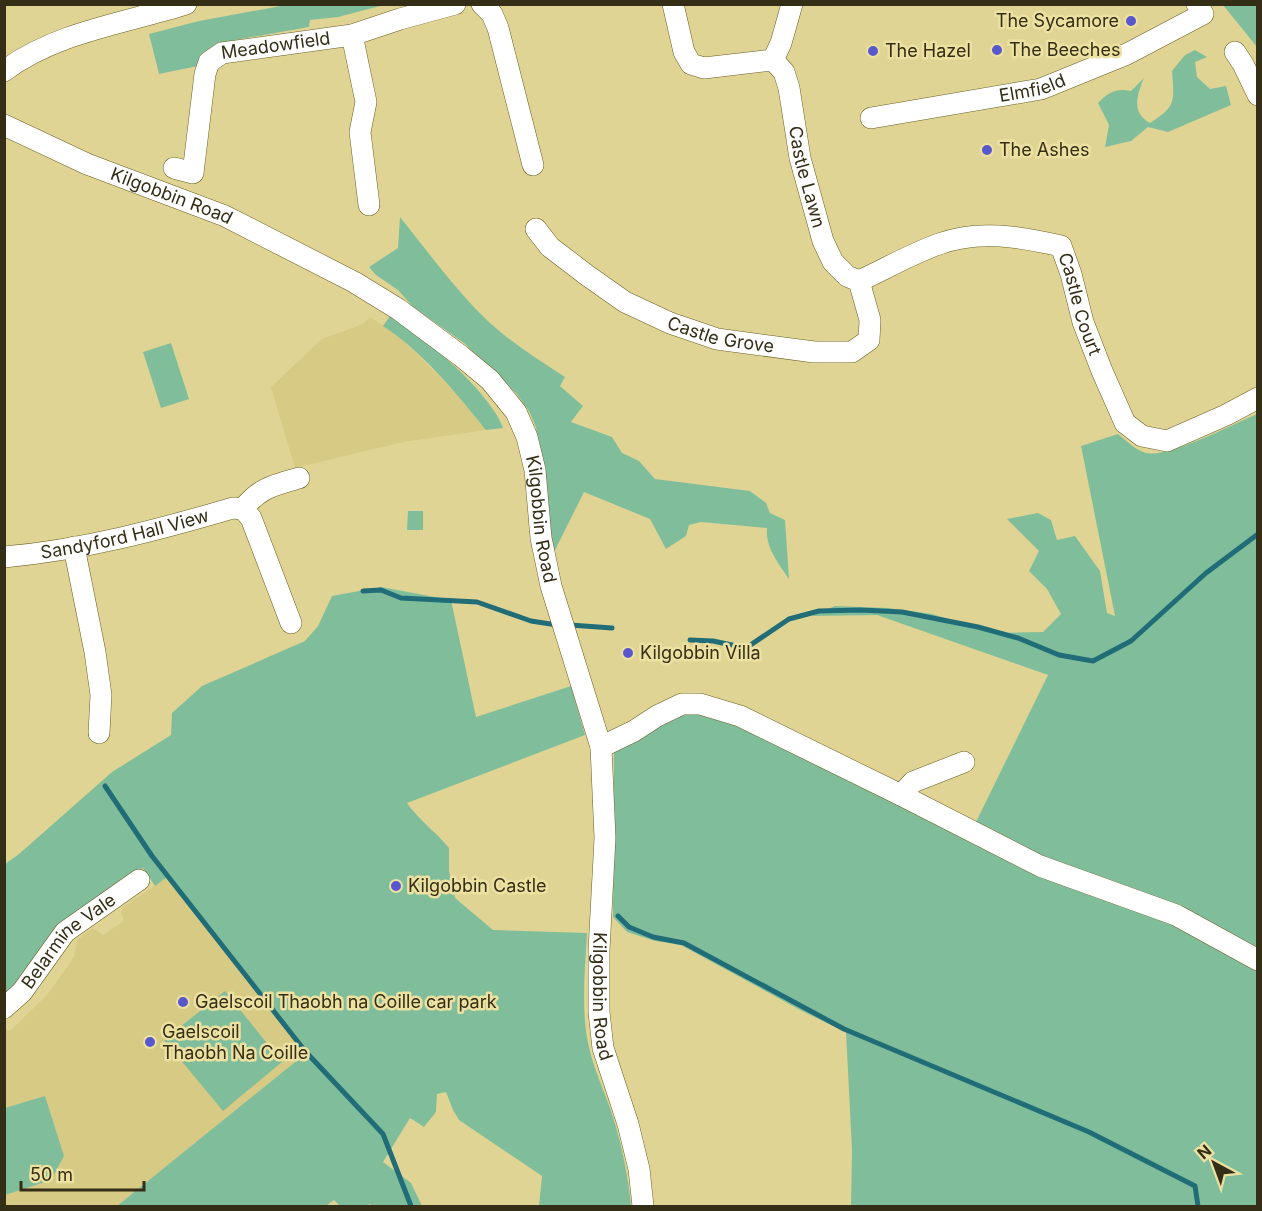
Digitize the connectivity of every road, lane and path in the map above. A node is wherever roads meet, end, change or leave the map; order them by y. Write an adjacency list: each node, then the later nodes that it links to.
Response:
1 (186, 4): 6 (street)
2 (455, 4): 7 (street, Meadowfield)
3 (482, 4): 16 (street)
4 (673, 4): 11 (street)
5 (792, 4): 11 (street)
6 (149, 8): 12 (street)
7 (417, 10): 9 (street, Meadowfield)
8 (1205, 16): 14 (street, Elmfield)
9 (351, 35): 17 (street, Meadowfield); 18 (street, Meadowfield)
10 (1235, 52): 13 (street)
11 (773, 60): 20 (street, Castle Lawn)
12 (4, 71)
13 (1257, 95)
14 (871, 118)
15 (4, 125): 28 (street, Kilgobbin Road)
16 (533, 165)
17 (183, 170)
18 (368, 206)
19 (536, 229): 20 (street, Castle Grove)
20 (859, 281): 21 (street, Castle Court)
21 (1257, 398)
22 (298, 478): 23 (street)
23 (243, 509): 24 (street, Sandyford Hall View); 26 (street)
24 (74, 548): 25 (street, Sandyford Hall View); 27 (street)
25 (4, 557)
26 (291, 623)
27 (99, 733)
28 (601, 747): 30 (street); 34 (street, Kilgobbin Road)
29 (964, 762): 30 (street)
30 (901, 795): 32 (street)
31 (139, 880): 33 (street, Belarmine Vale)
32 (1257, 960)
33 (4, 1008)
34 (643, 1206)

